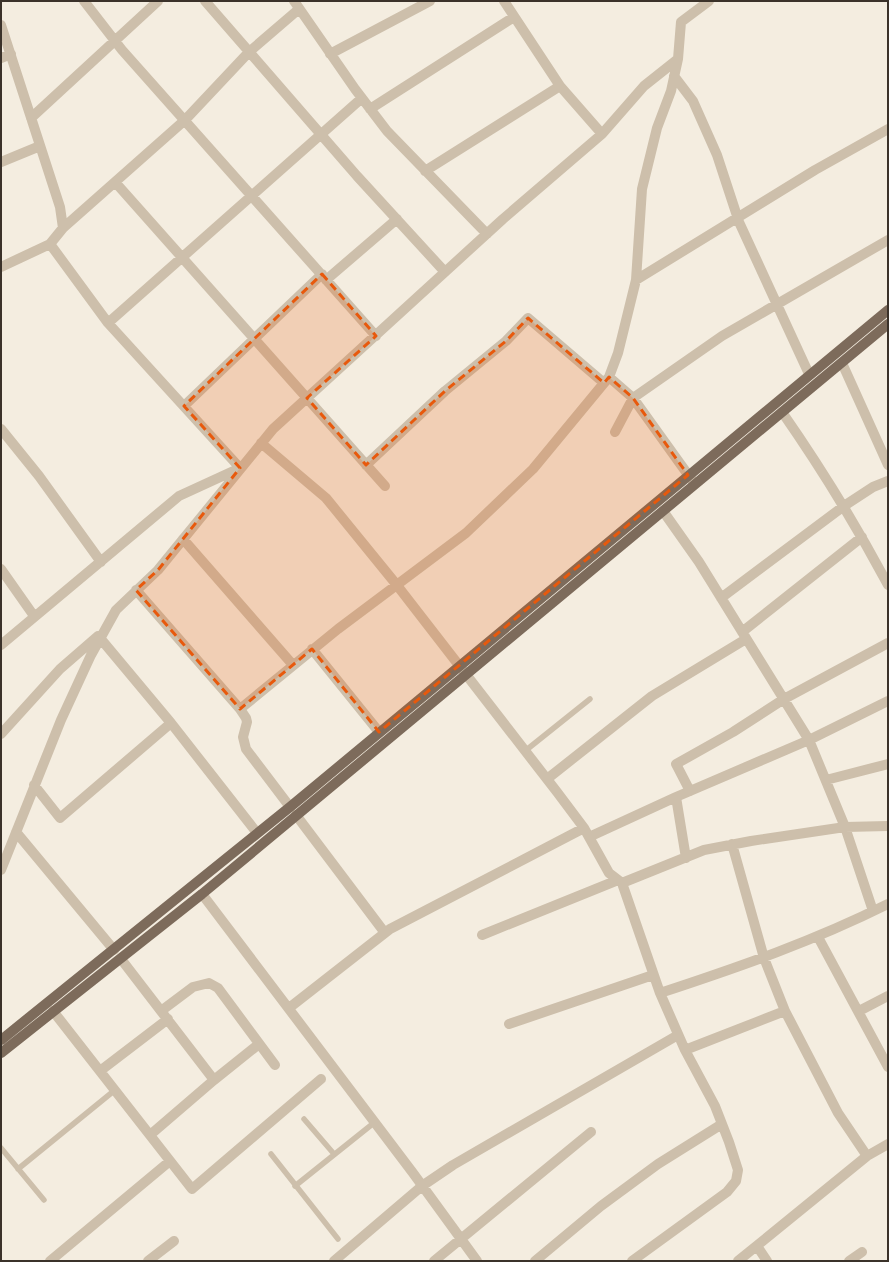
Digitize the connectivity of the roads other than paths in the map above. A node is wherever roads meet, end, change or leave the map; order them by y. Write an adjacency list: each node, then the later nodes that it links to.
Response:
1 (84, 1): 10 (street)
2 (158, 1): 10 (street)
3 (205, 1): 11 (street)
4 (430, 1): 13 (street)
5 (504, 1): 8 (street)
6 (709, 1): 15 (street)
7 (296, 5): 11 (street); 13 (street)
8 (514, 17): 17 (street); 19 (street)
9 (1, 26): 12 (street)
10 (114, 40): 20 (street); 21 (street)
11 (249, 52): 21 (street); 24 (street)
12 (11, 54): 14 (street); 20 (street)
13 (330, 54): 18 (street)
14 (1, 58)
15 (678, 59): 16 (street); 23 (street)
16 (674, 76): 31 (street); 40 (street)
17 (560, 86): 23 (street); 27 (street)
18 (362, 98): 19 (street); 24 (street)
19 (370, 109): 27 (street)
20 (31, 118): 25 (street)
21 (185, 120): 28 (street); 29 (street)
22 (888, 128): 31 (street)
23 (602, 134): 33 (street)
24 (321, 135): 29 (street); 30 (street)
25 (40, 146): 26 (street); 32 (street)
26 (1, 162)
27 (425, 171): 33 (street)
28 (115, 182): 32 (street); 36 (street)
29 (252, 194): 36 (street); 39 (street)
30 (396, 219): 38 (street); 39 (street)
31 (738, 219): 40 (street); 41 (street)
32 (63, 228): 35 (street)
33 (487, 234): 38 (street)
34 (888, 240): 41 (street)
35 (50, 244): 37 (street); 43 (street)
36 (182, 258): 43 (street); 46 (street)
37 (1, 267)
38 (445, 272): 45 (street)
39 (324, 277): 45 (street); 46 (street)
40 (636, 280): 49 (street)
41 (776, 305): 48 (street); 51 (street)
42 (888, 310): 48 (main road)
43 (108, 323): 52 (street)
44 (888, 324): 47 (main road)
45 (376, 336): 50 (street)
46 (254, 338): 50 (street); 52 (street)
47 (842, 363): 53 (main road); 58 (street)
48 (809, 374): 60 (main road)
49 (607, 380): 51 (street); 57 (street); 72 (street)
50 (307, 398): 56 (street); 57 (street)
51 (633, 398): 55 (street); 60 (street)
52 (184, 406): 59 (street)
53 (782, 412): 62 (main road); 64 (street)
54 (1, 429): 68 (street)
55 (615, 432)
56 (261, 443): 59 (street); 72 (street)
57 (366, 465): 63 (street)
58 (888, 465)
59 (240, 468): 67 (street); 68 (street)
60 (688, 475): 62 (street); 83 (main road)
61 (888, 481): 64 (street)
62 (695, 484): 65 (main road)
63 (385, 486)
64 (844, 506): 66 (street); 75 (street)
65 (663, 511): 75 (street); 84 (main road)
66 (862, 537): 70 (street); 78 (street)
67 (183, 539): 74 (street); 82 (street)
68 (102, 562): 76 (street)
69 (888, 562): 70 (street)
70 (878, 566): 73 (street)
71 (1, 569): 76 (street)
72 (396, 584): 81 (street); 83 (street)
73 (888, 586)
74 (136, 590): 77 (street); 88 (street)
75 (721, 598): 78 (street)
76 (34, 616): 80 (street)
77 (102, 635): 89 (street); 91 (street); 97 (street)
78 (744, 635): 86 (street); 95 (street)
79 (888, 643): 86 (street)
80 (1, 645)
81 (312, 649): 82 (street); 90 (street)
82 (293, 665): 88 (street)
83 (459, 666): 84 (street); 90 (main road)
84 (466, 675): 93 (street); 101 (main road)
85 (590, 699): 93 (lane)
86 (784, 699): 92 (street); 98 (street)
87 (888, 701): 92 (street)
88 (240, 709): 100 (street)
89 (171, 723): 97 (street); 106 (street)
90 (379, 732): 100 (main road)
91 (1, 734)
92 (809, 740): 96 (street); 98 (street)
93 (525, 751): 95 (street)
94 (888, 764): 96 (street)
95 (547, 779): 104 (street)
96 (826, 780): 103 (street)
97 (34, 786): 105 (street)
98 (690, 791): 99 (street)
99 (676, 797): 107 (street); 109 (street)
100 (290, 807): 106 (main road)
101 (296, 816): 112 (main road); 115 (street)
102 (888, 826): 103 (street)
103 (845, 827): 108 (street); 114 (street)
104 (584, 828): 107 (street); 115 (street)
105 (16, 832): 110 (street); 118 (street)
106 (257, 833): 118 (main road)
107 (589, 837): 111 (street)
108 (732, 844): 109 (street); 120 (street)
109 (686, 858): 111 (street)
110 (1, 870)
111 (620, 881): 116 (street); 121 (street)
112 (202, 894): 119 (main road); 124 (street)
113 (888, 904): 114 (street)
114 (873, 911): 117 (street)
115 (385, 933): 124 (street)
116 (482, 935)
117 (818, 937): 120 (street); 128 (street)
118 (114, 950): 132 (main road)
119 (122, 958): 125 (street); 126 (main road)
120 (764, 958): 122 (street); 127 (street)
121 (653, 975): 122 (street); 130 (street)
122 (660, 993): 131 (street)
123 (888, 996): 128 (street)
124 (288, 1008): 144 (street)
125 (161, 1010): 129 (street); 133 (street)
126 (53, 1011): 135 (main road); 139 (street)
127 (785, 1011): 134 (street); 152 (street)
128 (859, 1011): 136 (street)
129 (168, 1019): 139 (street); 141 (street)
130 (509, 1024)
131 (678, 1035): 134 (street); 156 (street)
132 (1, 1040)
133 (259, 1044): 137 (street); 141 (street)
134 (685, 1050): 145 (street)
135 (1, 1053)
136 (885, 1055): 138 (street)
137 (275, 1065)
138 (888, 1067)
139 (100, 1071): 142 (street)
140 (321, 1079): 153 (street)
141 (214, 1080): 147 (street)
142 (115, 1090): 147 (street); 154 (lane)
143 (304, 1118): 151 (lane)
144 (375, 1122): 151 (lane); 156 (street)
145 (722, 1124): 168 (street); 169 (street)
146 (591, 1132): 159 (street)
147 (150, 1135): 153 (street)
148 (888, 1144): 152 (street)
149 (1, 1148): 154 (lane)
150 (271, 1154): 155 (lane)
151 (334, 1154): 155 (lane)
152 (867, 1156): 161 (street)
153 (170, 1161): 163 (street)
154 (18, 1169): 157 (lane)
155 (295, 1186): 158 (lane)
156 (422, 1186): 159 (street); 165 (street)
157 (44, 1200)
158 (338, 1239)
159 (461, 1239): 166 (street); 167 (street)
160 (174, 1241): 164 (street)
161 (757, 1246): 170 (street); 171 (street)
162 (862, 1252): 172 (street)
163 (50, 1261)
164 (148, 1261)
165 (334, 1261)
166 (434, 1261)
167 (477, 1261)
168 (535, 1261)
169 (632, 1261)
170 (738, 1261)
171 (767, 1261)
172 (849, 1261)

